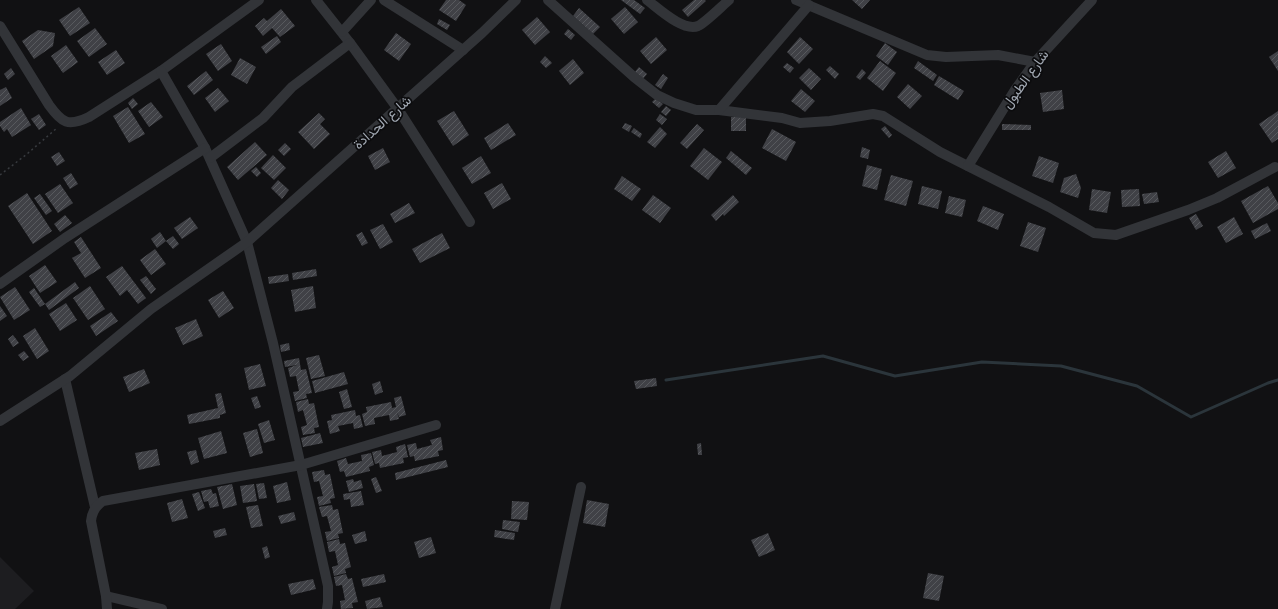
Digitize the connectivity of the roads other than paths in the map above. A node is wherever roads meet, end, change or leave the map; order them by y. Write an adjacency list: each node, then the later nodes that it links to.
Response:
1 (259, 0): 17 (street)
2 (316, 0): 13 (street)
3 (371, 0): 13 (street)
4 (384, 0): 15 (street)
5 (516, 0): 15 (street, شارع الحدادة)
6 (548, 0): 19 (street)
7 (647, 0): 8 (street)
8 (729, 0)
9 (796, 0): 11 (street)
10 (1092, 0): 16 (street, شارع الطبول)
11 (809, 5): 16 (street); 19 (street)
12 (0, 26): 17 (street)
13 (342, 32): 14 (street)
14 (350, 43): 18 (street); 21 (street)
15 (463, 50): 18 (street, شارع الحدادة)
16 (1035, 62): 22 (street, شارع الطبول)
17 (161, 71): 20 (street)
18 (398, 108): 24 (street); 25 (street, شارع الحدادة)
19 (719, 110): 22 (street)
20 (205, 148): 21 (street); 26 (street)
21 (210, 158): 25 (street)
22 (968, 166): 23 (street)
23 (1275, 166)
24 (470, 222)
25 (247, 242): 27 (street, شارع الحدادة); 30 (street)
26 (0, 284)
27 (65, 379): 28 (street, شارع الحدادة); 32 (street)
28 (1, 417)
29 (436, 425): 30 (street)
30 (302, 465): 32 (street); 36 (street)
31 (581, 487): 37 (street)
32 (95, 507): 33 (street)
33 (106, 596): 34 (street); 35 (street)
34 (107, 609)
35 (162, 609)
36 (327, 609)
37 (555, 609)

